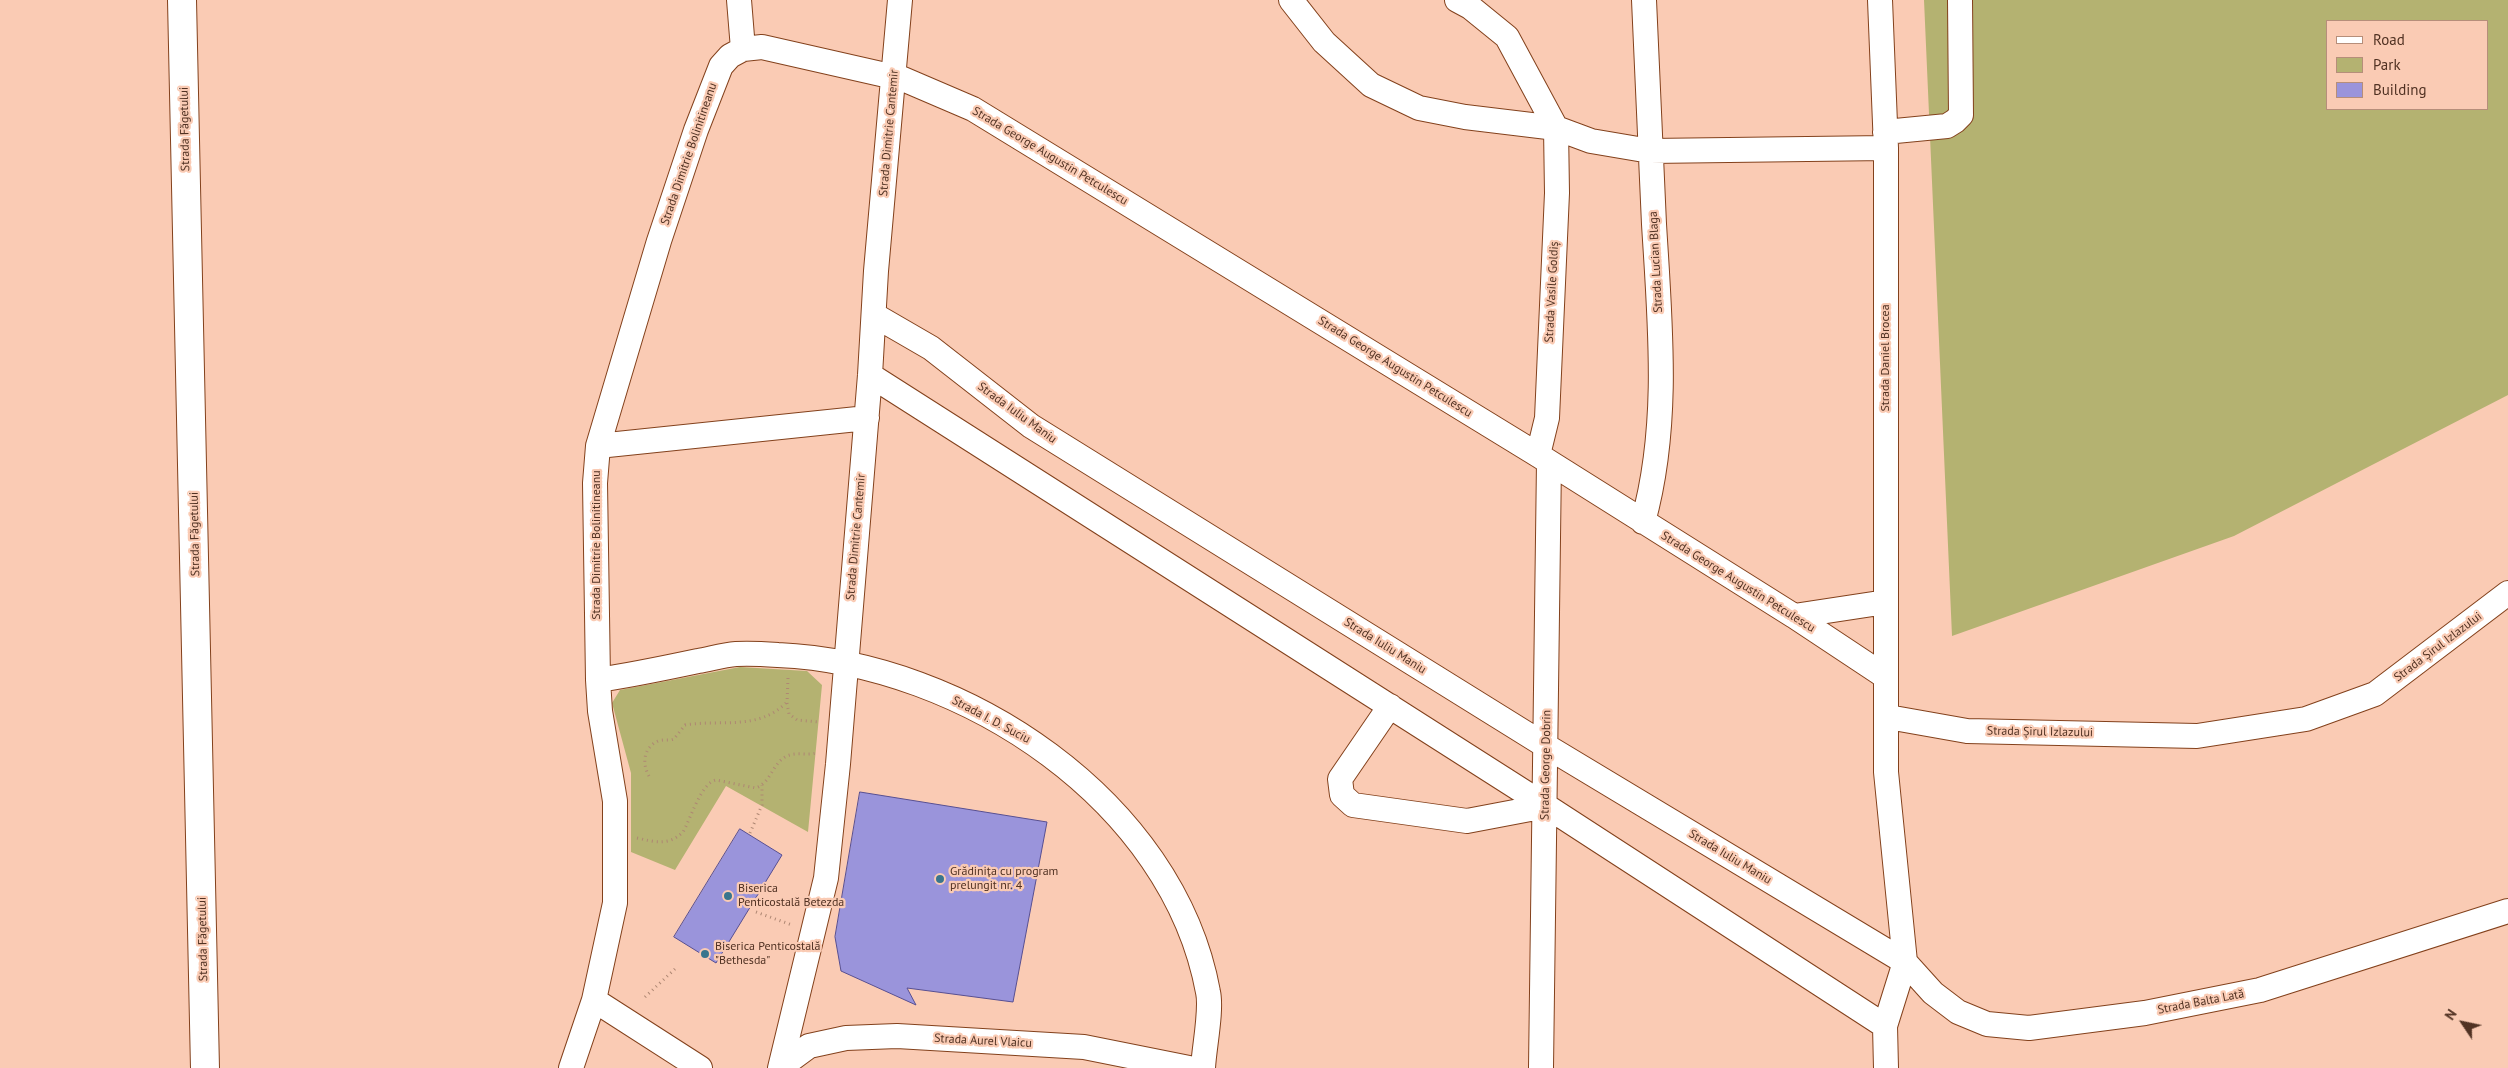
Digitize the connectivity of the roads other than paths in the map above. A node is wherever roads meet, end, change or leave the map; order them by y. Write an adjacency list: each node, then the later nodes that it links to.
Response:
1 (182, 0): 35 (main road, Strada Făgetului)
2 (739, 0): 9 (street)
3 (900, 0): 10 (street, Strada Dimitrie Cantemir)
4 (1291, 0): 11 (street)
5 (1457, 0): 11 (street, Strada Vasile Goldiș)
6 (1644, 0): 13 (street, Strada Lucian Blaga)
7 (1880, 0): 12 (street, Strada Daniel Brocea)
8 (1960, 0): 12 (street)
9 (743, 49): 10 (street); 17 (street, Strada Dimitrie Bolinitineanu)
10 (893, 78): 14 (street, Strada Dimitrie Cantemir); 18 (street, Strada George Augustin Petculescu)
11 (1556, 128): 13 (street); 18 (street, Strada Vasile Goldiș)
12 (1886, 140): 13 (street); 21 (street, Strada Daniel Brocea)
13 (1650, 151): 19 (street, Strada Lucian Blaga)
14 (874, 315): 15 (street, Strada Dimitrie Cantemir); 28 (street, Strada Iuliu Maniu)
15 (870, 375): 16 (street, Strada Dimitrie Cantemir); 26 (street)
16 (867, 418): 17 (street); 23 (street, Strada Dimitrie Cantemir)
17 (598, 446): 25 (street, Strada Dimitrie Bolinitineanu)
18 (1544, 458): 19 (street, Strada George Augustin Petculescu); 28 (street, Strada George Dobrin)
19 (1643, 522): 22 (street, Strada George Augustin Petculescu)
20 (2508, 593): 27 (street, Strada Șirul Izlazului)
21 (1886, 602): 22 (street); 24 (street, Strada Daniel Brocea)
22 (1794, 616): 24 (street, Strada George Augustin Petculescu)
23 (845, 664): 25 (street, Strada I. D. Suciu); 34 (street, Strada Dimitrie Cantemir); 39 (street, Strada I. D. Suciu)
24 (1886, 677): 27 (street, Strada Daniel Brocea)
25 (598, 680): 32 (street, Strada Dimitrie Bolinitineanu)
26 (1390, 706): 29 (street); 29 (street)
27 (1888, 717): 31 (street)
28 (1546, 746): 29 (street, Strada George Dobrin); 31 (street, Strada Iuliu Maniu)
29 (1546, 806): 33 (street); 40 (street, Strada George Dobrin)
30 (2508, 910): 31 (street, Strada Balta Lată)
31 (1905, 962): 33 (street)
32 (594, 1000): 36 (street, Strada Dimitrie Bolinitineanu); 37 (street)
33 (1885, 1026): 41 (street)
34 (781, 1067): 38 (street, Strada Aurel Vlaicu)
35 (205, 1068)
36 (571, 1068)
37 (700, 1068)
38 (1189, 1068)
39 (1203, 1068)
40 (1541, 1068)
41 (1886, 1068)

